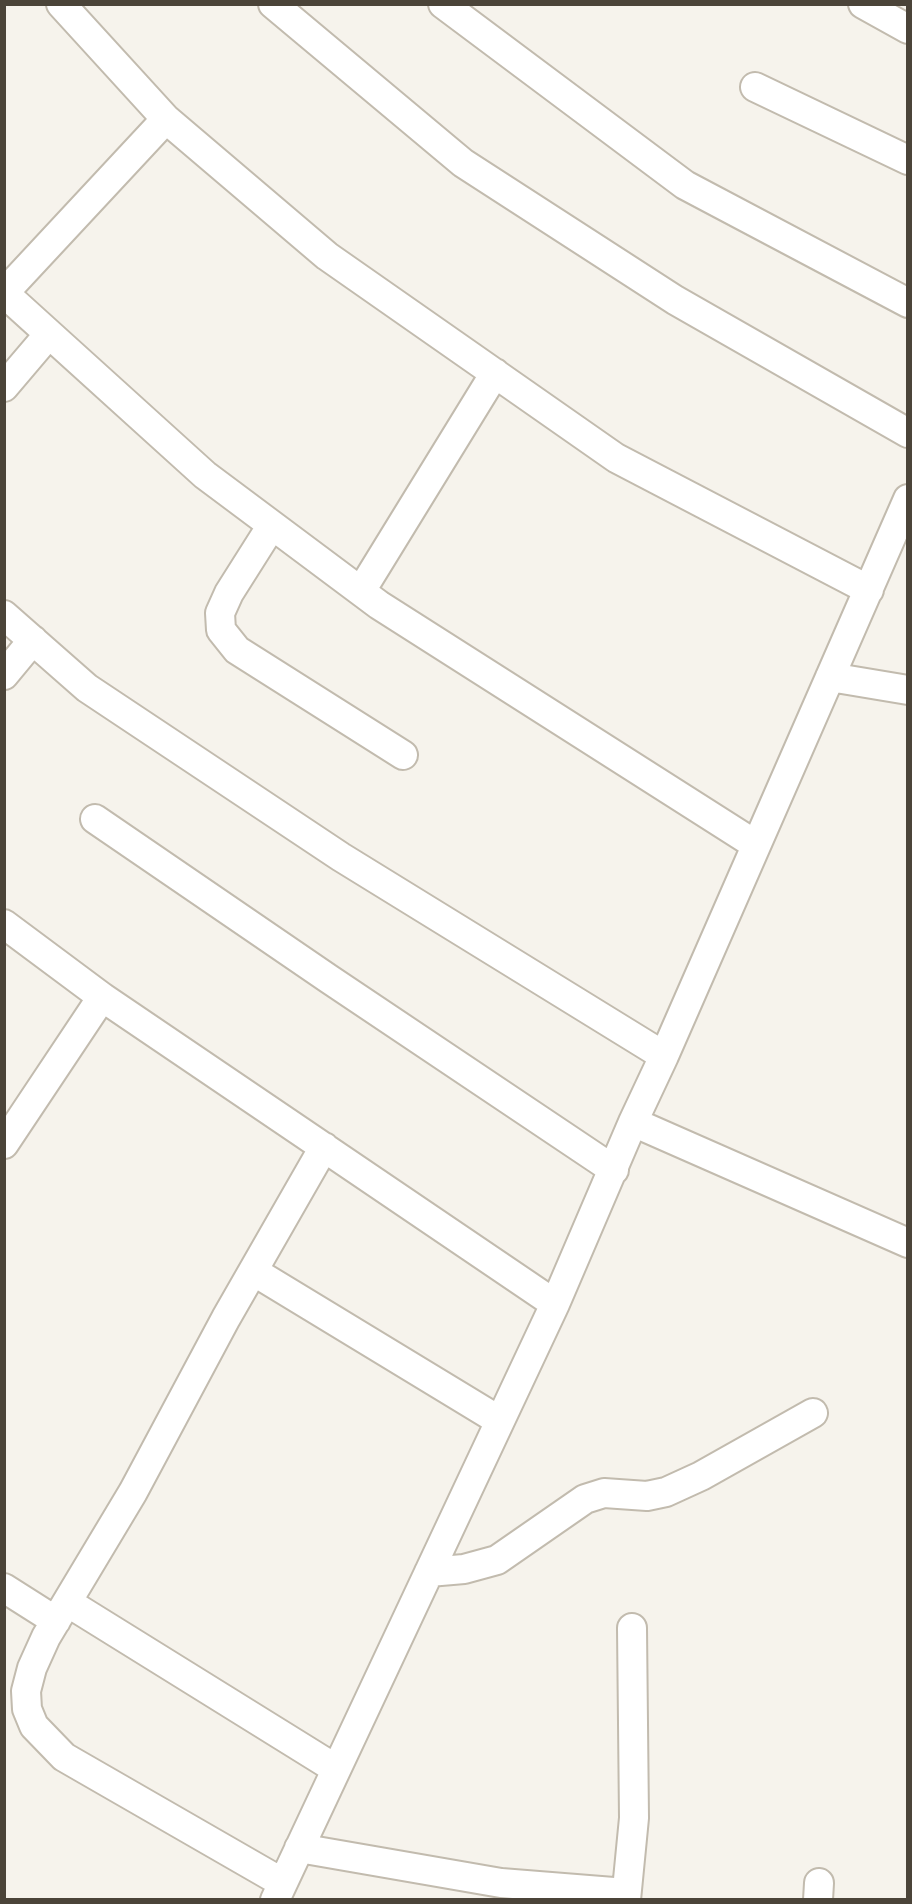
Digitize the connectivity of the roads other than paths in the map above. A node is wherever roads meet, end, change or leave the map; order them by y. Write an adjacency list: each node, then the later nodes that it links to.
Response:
1 (61, 4): 7 (street)
2 (273, 4): 14 (street)
3 (442, 4): 10 (street)
4 (863, 4): 5 (street)
5 (908, 29)
6 (755, 87): 8 (street)
7 (166, 119): 9 (street); 12 (street)
8 (908, 160)
9 (4, 293): 11 (street)
10 (908, 303)
11 (49, 334): 13 (street); 16 (street)
12 (495, 373): 17 (street); 18 (street)
13 (4, 387)
14 (908, 433)
15 (907, 502): 17 (street)
16 (272, 525): 18 (street); 24 (street)
17 (869, 590): 22 (street)
18 (361, 591): 26 (street)
19 (4, 615): 20 (street)
20 (33, 640): 21 (street); 29 (street)
21 (4, 675)
22 (830, 678): 23 (street); 26 (street)
23 (908, 690)
24 (403, 755)
25 (95, 819): 33 (street)
26 (756, 845): 29 (street)
27 (4, 924): 28 (street)
28 (102, 997): 31 (street); 32 (street)
29 (664, 1056): 30 (street)
30 (633, 1122): 33 (street); 34 (street)
31 (4, 1144)
32 (324, 1147): 35 (street); 36 (street)
33 (614, 1170): 36 (street)
34 (908, 1243)
35 (253, 1271): 38 (street); 41 (street)
36 (555, 1304): 38 (street)
37 (813, 1413): 39 (street)
38 (500, 1421): 39 (street)
39 (429, 1572): 43 (street)
40 (4, 1588): 41 (street)
41 (61, 1612): 43 (street); 45 (street)
42 (632, 1628): 46 (street)
43 (336, 1769): 44 (street)
44 (299, 1848): 45 (street); 46 (street)
45 (279, 1891)
46 (626, 1896)

